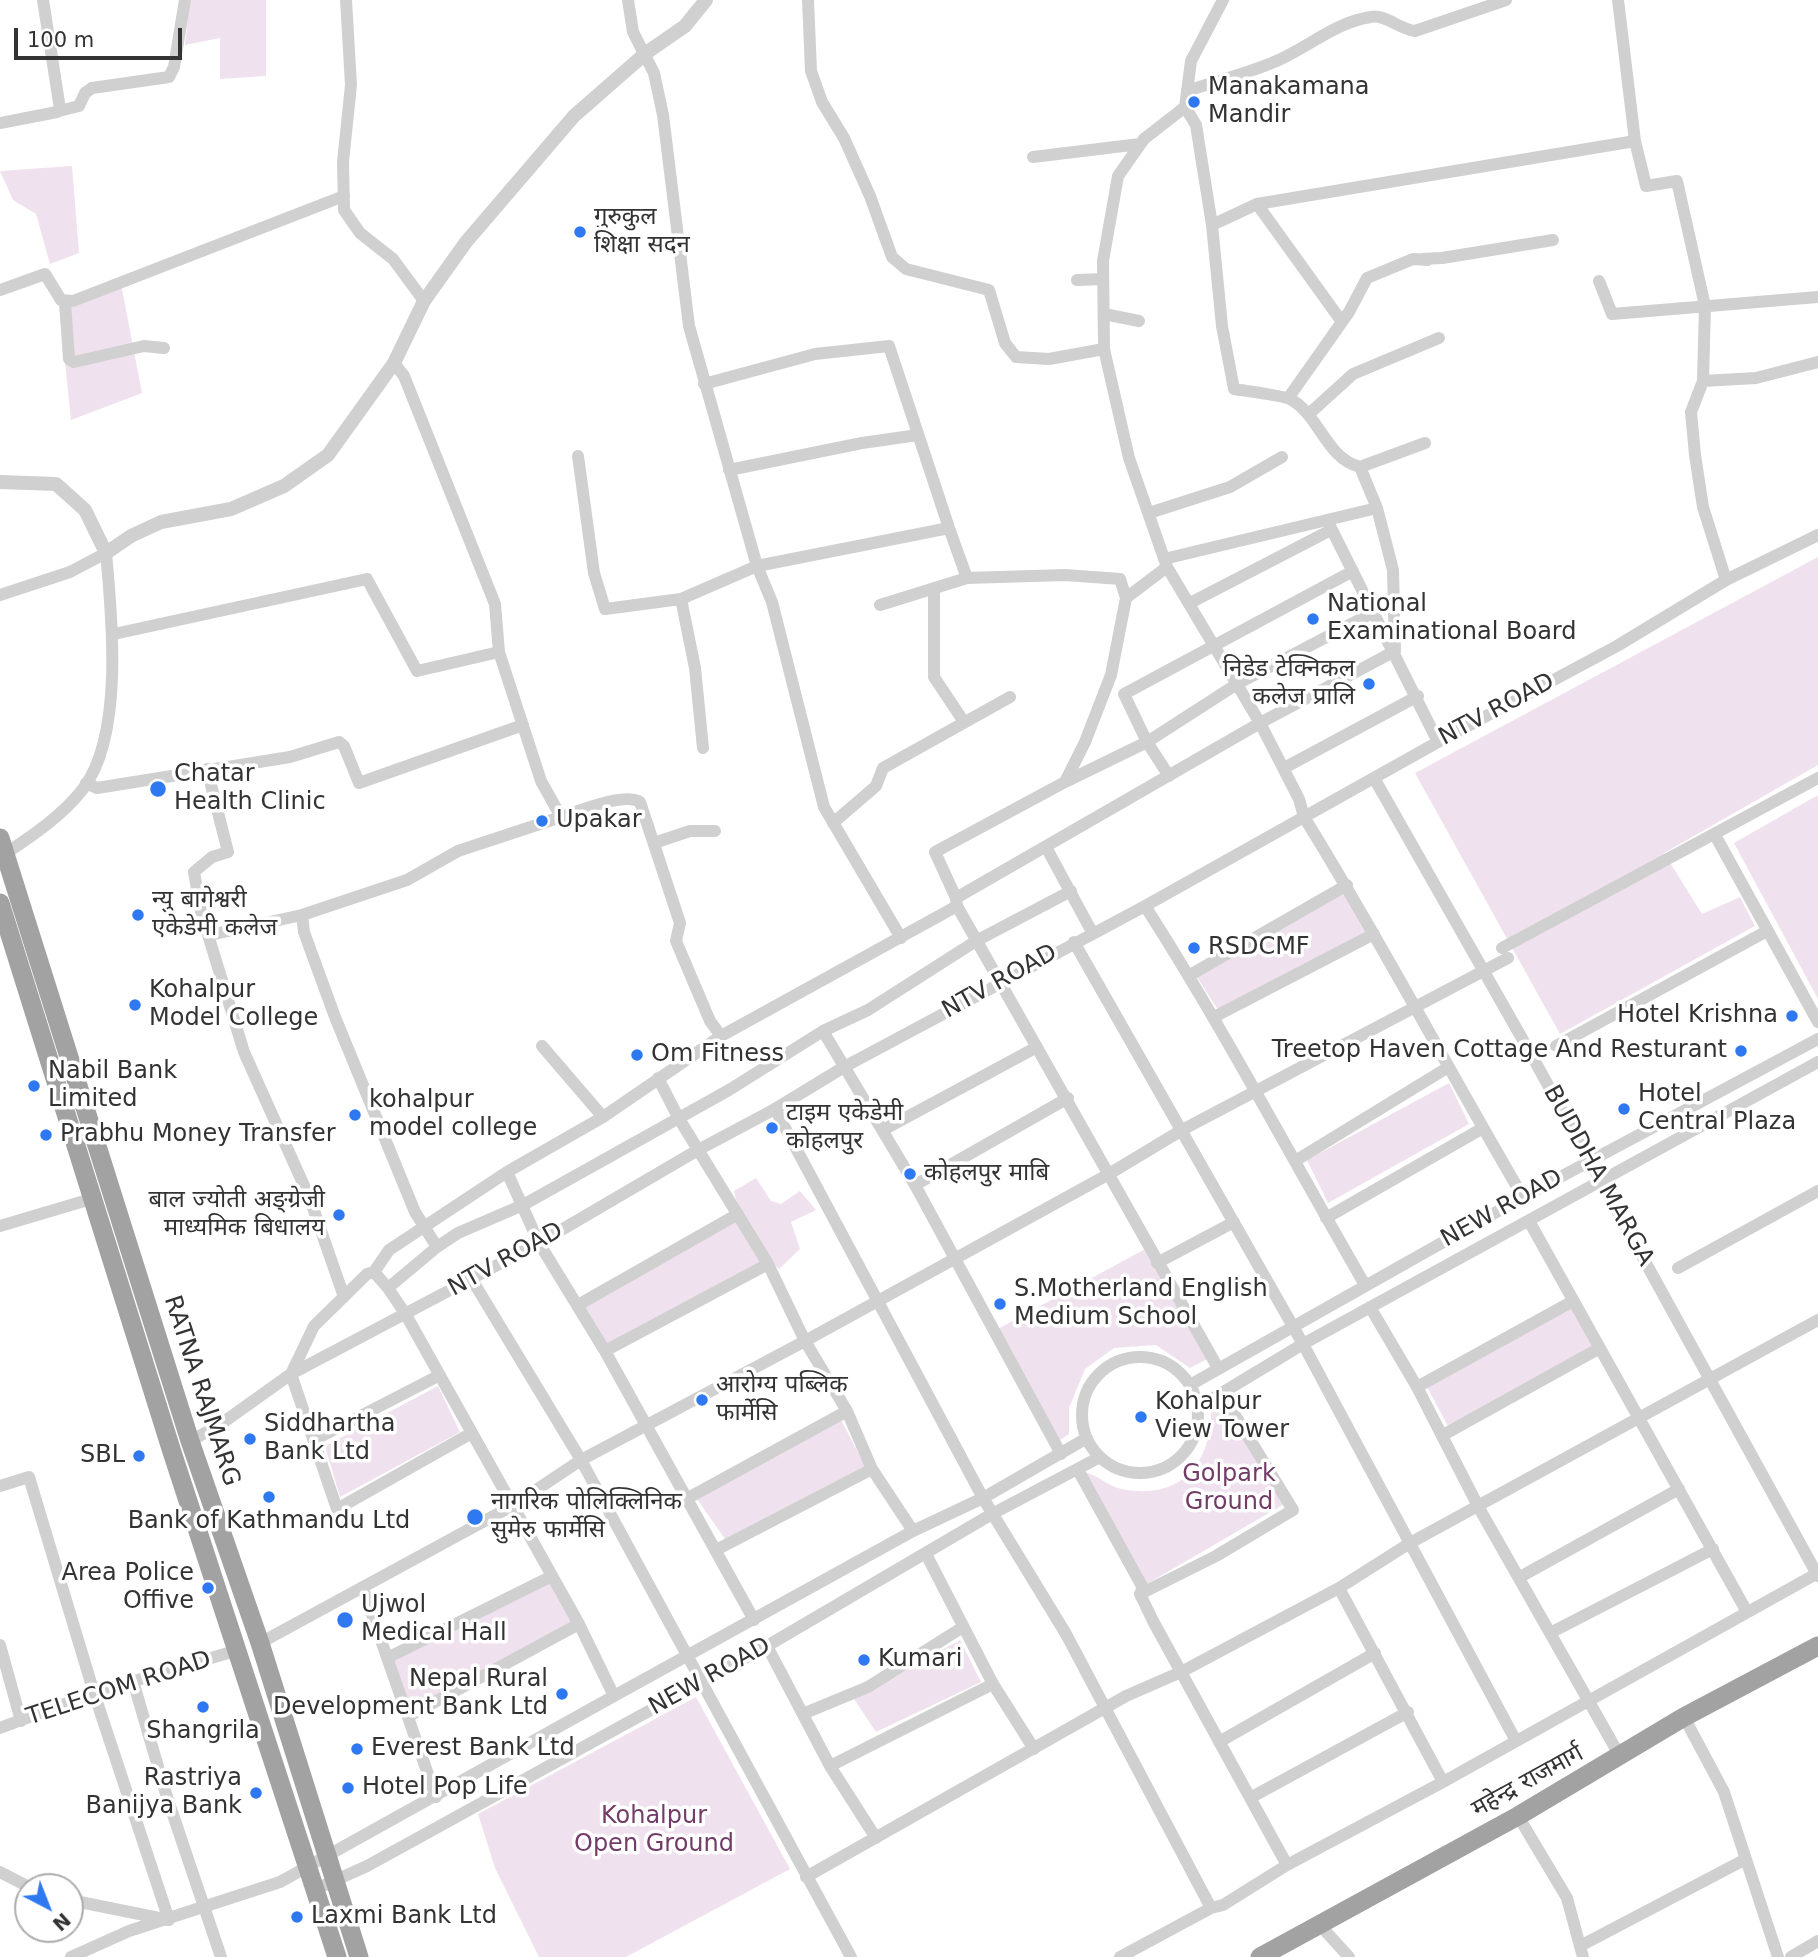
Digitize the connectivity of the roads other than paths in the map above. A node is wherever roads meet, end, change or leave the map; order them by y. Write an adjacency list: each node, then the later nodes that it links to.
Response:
1 (43, 0): 13 (street)
2 (185, 0): 13 (street)
3 (346, 0): 18 (street)
4 (628, 0): 10 (street)
5 (706, 0): 10 (street)
6 (808, 0): 37 (street)
7 (1223, 0): 11 (street)
8 (1506, 0): 11 (street)
9 (1618, 0): 15 (street)
10 (646, 53): 29 (street); 41 (street)
11 (1187, 91): 12 (street)
12 (1185, 107): 16 (street); 20 (street)
13 (59, 111): 14 (street)
14 (0, 123)
15 (1635, 141): 19 (street); 31 (street)
16 (1140, 144): 17 (street); 25 (street)
17 (1033, 157)
18 (344, 196): 29 (street); 30 (street)
19 (1257, 204): 20 (street); 34 (street)
20 (1212, 225): 42 (street)
21 (1553, 240): 22 (street)
22 (1413, 259): 23 (street); 34 (street)
23 (1428, 260)
24 (1077, 279): 25 (street)
25 (1103, 279): 32 (street)
26 (1600, 281): 31 (street)
27 (0, 290): 30 (street)
28 (1818, 297): 31 (street)
29 (424, 301): 39 (street)
30 (65, 302): 36 (street)
31 (1705, 306): 40 (street)
32 (1104, 314): 33 (street); 37 (street)
33 (1139, 321)
34 (1342, 322): 42 (street)
35 (1439, 338): 43 (street)
36 (164, 348)
37 (1104, 349): 52 (street)
38 (1818, 362): 40 (street)
39 (394, 363): 56 (street); 72 (street)
40 (1703, 381): 61 (street)
41 (704, 384): 44 (street); 49 (street)
42 (1289, 397): 43 (street)
43 (1310, 413): 48 (street)
44 (918, 435): 49 (street); 54 (street)
45 (1425, 443): 48 (street)
46 (578, 456): 65 (street)
47 (1282, 457): 52 (street)
48 (1360, 467): 51 (street)
49 (729, 470): 58 (street)
50 (0, 482): 56 (street)
51 (1377, 508): 53 (street); 71 (street)
52 (1149, 513): 57 (street)
53 (1329, 525): 57 (street); 59 (street); 66 (street)
54 (949, 528): 58 (street); 60 (street)
55 (1818, 535): 61 (street, NTV ROAD)
56 (106, 553): 63 (street); 69 (street)
57 (1166, 563): 64 (street); 66 (street)
58 (757, 566): 65 (street); 93 (street)
59 (1353, 571): 68 (street); 70 (street)
60 (968, 579): 62 (street); 64 (street)
61 (1726, 580): 81 (street, NTV ROAD)
62 (934, 588): 67 (street); 78 (street)
63 (0, 595)
64 (1126, 598): 73 (street)
65 (681, 599): 83 (street)
66 (1190, 603): 70 (street)
67 (880, 605)
68 (1374, 612): 71 (street); 74 (street)
69 (114, 634): 72 (street); 90 (street)
70 (1215, 646): 74 (street); 75 (street)
71 (1395, 651): 76 (street); 79 (street)
72 (499, 652): 80 (street)
73 (1111, 675): 75 (street); 89 (street)
74 (1237, 684): 79 (street); 82 (street)
75 (1125, 694): 82 (street)
76 (1418, 696): 81 (street); 84 (street)
77 (1010, 697): 78 (street)
78 (964, 722): 93 (street)
79 (1260, 723): 84 (street); 86 (street)
80 (523, 724): 85 (street); 91 (street)
81 (1438, 741): 87 (street, NTV ROAD)
82 (1147, 742): 86 (street); 89 (street)
83 (703, 748)
84 (1284, 768): 92 (street)
85 (207, 769): 90 (street); 108 (street)
86 (1169, 776): 98 (street)
87 (1374, 778): 92 (street, NTV ROAD); 112 (street, BUDDHA MARGA)
88 (1818, 778): 95 (street)
89 (1065, 782): 101 (street)
90 (86, 783): 97 (street)
91 (561, 817): 96 (street); 104 (street)
92 (1304, 817): 99 (street); 103 (street, NTV ROAD)
93 (833, 823): 109 (street)
94 (715, 831): 96 (street)
95 (1715, 835): 105 (street); 112 (street)
96 (654, 843): 119 (street)
97 (3, 846): 191 (highway, RATNA RAJMARG)
98 (1046, 847): 100 (street); 101 (street)
99 (1347, 885): 107 (street); 113 (street)
100 (1071, 891): 106 (street); 110 (street)
101 (956, 902): 109 (street); 110 (street)
102 (0, 905): 146 (highway, RATNA RAJMARG)
103 (1145, 906): 106 (street, NTV ROAD); 113 (street)
104 (302, 915): 108 (street); 153 (street)
105 (1767, 931): 117 (street); 122 (street)
106 (1092, 932): 111 (street, NTV ROAD)
107 (1374, 934): 115 (street); 116 (street)
108 (211, 935): 164 (street)
109 (901, 938): 119 (street)
110 (976, 941): 114 (street); 118 (street)
111 (1074, 942): 114 (street, NTV ROAD); 135 (street)
112 (1485, 971): 115 (street); 138 (street, BUDDHA MARGA)
113 (1190, 975): 116 (street)
114 (999, 984): 123 (street); 125 (street, NTV ROAD)
115 (1418, 1007): 126 (street); 128 (street)
116 (1214, 1017): 128 (street)
117 (1818, 1022)
118 (823, 1031): 125 (street); 132 (street)
119 (721, 1036): 127 (street)
120 (1818, 1039): 138 (street, NEW ROAD)
121 (542, 1046): 131 (street)
122 (1556, 1046)
123 (1037, 1048): 129 (street); 134 (street)
124 (1818, 1062): 141 (street, NEW ROAD)
125 (844, 1067): 130 (street, NTV ROAD); 134 (street)
126 (1447, 1068): 133 (street); 137 (street)
127 (658, 1078): 131 (street); 132 (street)
128 (1253, 1092): 135 (street); 137 (street)
129 (1068, 1098): 140 (street); 143 (street)
130 (775, 1110): 136 (street, NTV ROAD); 165 (street)
131 (603, 1117): 139 (street)
132 (678, 1117): 136 (street); 147 (street)
133 (1482, 1128): 145 (street); 149 (street)
134 (883, 1130): 143 (street)
135 (1182, 1130): 140 (street); 151 (street)
136 (698, 1150): 148 (street); 154 (street, NTV ROAD)
137 (1295, 1161): 149 (street)
138 (1591, 1162): 141 (street, BUDDHA MARGA); 145 (street, NEW ROAD)
139 (507, 1172): 142 (street); 147 (street)
140 (1109, 1174): 156 (street); 157 (street)
141 (1601, 1181): 150 (street, NEW ROAD); 179 (street, BUDDHA MARGA)
142 (491, 1183): 147 (street); 153 (street)
143 (915, 1185): 156 (street)
144 (1818, 1191): 159 (street)
145 (1523, 1197): 162 (street, NEW ROAD)
146 (91, 1199): 152 (street); 226 (highway, RATNA RAJMARG)
147 (521, 1201): 154 (street); 155 (street)
148 (738, 1214): 158 (street); 167 (street)
149 (1326, 1218): 162 (street)
150 (1529, 1221): 166 (street); 168 (street, NEW ROAD)
151 (1234, 1222): 157 (street); 171 (street)
152 (0, 1226)
153 (426, 1227): 155 (street); 160 (street)
154 (539, 1243): 161 (street, NTV ROAD); 167 (street)
155 (437, 1247): 163 (street)
156 (954, 1258): 165 (street); 192 (street)
157 (1157, 1263): 176 (street)
158 (768, 1264): 172 (street); 175 (street)
159 (1678, 1268)
160 (374, 1272): 163 (street); 164 (street)
161 (471, 1279): 169 (street, NTV ROAD); 194 (street)
162 (1365, 1285): 171 (street, NEW ROAD)
163 (388, 1288): 169 (street)
164 (344, 1297): 177 (street)
165 (878, 1299): 172 (street); 202 (street)
166 (1573, 1301): 174 (street); 181 (street)
167 (578, 1305): 175 (street)
168 (1370, 1307): 173 (street, NEW ROAD); 181 (street)
169 (407, 1315): 177 (street, NTV ROAD); 178 (street)
170 (1818, 1320): 179 (street)
171 (1291, 1326): 173 (street); 176 (street, NEW ROAD)
172 (805, 1341): 184 (street); 186 (street)
173 (1303, 1345): 182 (street, NEW ROAD); 207 (street)
174 (1600, 1348): 185 (street); 188 (street)
175 (605, 1351): 186 (street)
176 (1218, 1368): 180 (street, NEW ROAD)
177 (291, 1374): 190 (street); 191 (street, NTV ROAD)
178 (438, 1376): 187 (street); 190 (street)
179 (1710, 1379): 185 (street); 211 (street, BUDDHA MARGA)
180 (1190, 1385): 183 (street); 189 (street)
181 (1417, 1387): 188 (street)
182 (1222, 1394): 183 (street, NEW ROAD); 216 (street)
183 (1198, 1408): 193 (street)
184 (846, 1411): 195 (street); 201 (street)
185 (1639, 1418): 200 (street); 204 (street)
186 (646, 1425): 194 (street); 201 (street)
187 (470, 1434): 190 (street); 203 (street)
188 (1443, 1435): 204 (street)
189 (1087, 1438): 192 (street, NEW ROAD); 193 (street)
190 (316, 1439)
191 (190, 1441): 222 (highway, RATNA RAJMARG)
192 (1061, 1454): 202 (street, NEW ROAD)
193 (1100, 1457): 196 (street, NEW ROAD)
194 (581, 1460): 203 (street); 228 (street)
195 (872, 1469): 206 (street); 209 (street)
196 (1078, 1470): 205 (street, NEW ROAD); 216 (street)
197 (0, 1474): 198 (street)
198 (17, 1481): 199 (street); 234 (street)
199 (0, 1486)
200 (1679, 1489): 208 (street); 213 (street)
201 (688, 1498): 209 (street)
202 (983, 1498): 205 (street); 206 (street, NEW ROAD)
203 (512, 1506): 212 (street); 215 (street)
204 (1479, 1508): 207 (street); 213 (street)
205 (992, 1514): 210 (street, NEW ROAD); 237 (street)
206 (914, 1531): 218 (street, NEW ROAD)
207 (1410, 1542): 214 (street); 244 (street)
208 (1713, 1549): 217 (street); 221 (street)
209 (716, 1550): 218 (street)
210 (926, 1554): 220 (street); 224 (street, NEW ROAD)
211 (1817, 1574): 217 (street)
212 (552, 1576): 219 (street); 229 (street)
213 (1520, 1577): 221 (street)
214 (1339, 1588): 227 (street); 230 (street)
215 (363, 1589): 222 (street); 229 (street)
216 (1140, 1594): 230 (street)
217 (1747, 1612): 236 (street)
218 (754, 1620): 228 (street, NEW ROAD)
219 (579, 1624): 235 (street); 240 (street)
220 (963, 1627): 233 (street); 239 (street)
221 (1552, 1632): 236 (street)
222 (260, 1643): 254 (highway, RATNA RAJMARG)
223 (0, 1645): 242 (street)
224 (767, 1646): 232 (street, NEW ROAD); 239 (street)
225 (1818, 1646): 241 (highway, महेन्द्र राजमार्ग)
226 (237, 1650): 231 (street, TELECOM ROAD); 257 (highway, RATNA RAJMARG)
227 (1375, 1653): 238 (street); 245 (street)
228 (688, 1656): 232 (street); 235 (street, NEW ROAD)
229 (389, 1657): 240 (street)
230 (1181, 1672): 237 (street); 245 (street)
231 (133, 1681): 234 (street, TELECOM ROAD); 262 (street)
232 (701, 1681): 258 (street); 259 (street, NEW ROAD)
233 (993, 1684): 246 (street); 248 (street)
234 (94, 1693): 242 (street, TELECOM ROAD); 264 (street)
235 (614, 1696): 250 (street, NEW ROAD)
236 (1589, 1700): 244 (street); 247 (street)
237 (1105, 1709): 246 (street); 263 (street)
238 (1408, 1712): 249 (street); 251 (street)
239 (805, 1713): 248 (street)
240 (409, 1716): 250 (street)
241 (1684, 1717): 247 (highway, महेन्द्र राजमार्ग); 255 (street)
242 (22, 1721): 243 (street, TELECOM ROAD)
243 (0, 1728)
244 (1516, 1741): 249 (street)
245 (1219, 1742): 251 (street)
246 (1034, 1749): 253 (street)
247 (1621, 1758): 252 (highway, महेन्द्र राजमार्ग)
248 (830, 1766): 253 (street)
249 (1443, 1782): 256 (street)
250 (436, 1797): 254 (street, NEW ROAD)
251 (1250, 1798): 256 (street)
252 (1518, 1816): 265 (highway, महेन्द्र राजमार्ग); 267 (street)
253 (876, 1838): 258 (street)
254 (327, 1855): 257 (street, NEW ROAD); 259 (highway, RATNA RAJMARG)
255 (1745, 1860): 267 (street); 276 (street)
256 (1287, 1865): 263 (street)
257 (307, 1866): 260 (highway, RATNA RAJMARG); 262 (street, NEW ROAD)
258 (806, 1877): 272 (street)
259 (334, 1880): 260 (street, NEW ROAD); 271 (highway, RATNA RAJMARG)
260 (316, 1889): 270 (highway, RATNA RAJMARG)
261 (84, 1903): 264 (street)
262 (205, 1904): 264 (street, NEW ROAD); 269 (street)
263 (1211, 1908): 273 (street)
264 (169, 1920): 268 (street, NEW ROAD)
265 (1319, 1924): 274 (highway, महेन्द्र राजमार्ग); 275 (street)
266 (1818, 1941): 277 (street)
267 (1583, 1951)
268 (71, 1957)
269 (221, 1957)
270 (337, 1957)
271 (359, 1957)
272 (851, 1957)
273 (1120, 1957)
274 (1260, 1957)
275 (1349, 1957)
276 (1778, 1957)
277 (1791, 1957)

